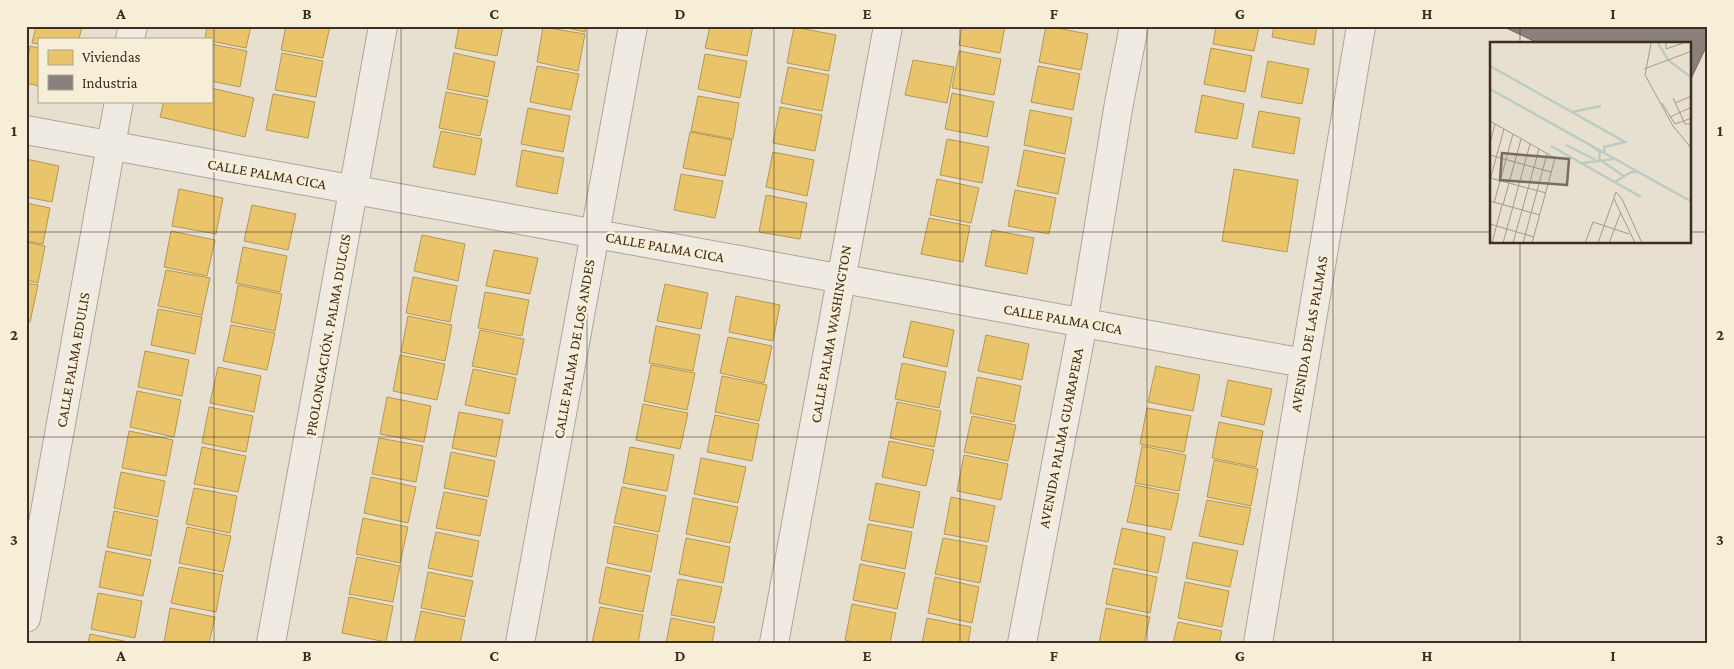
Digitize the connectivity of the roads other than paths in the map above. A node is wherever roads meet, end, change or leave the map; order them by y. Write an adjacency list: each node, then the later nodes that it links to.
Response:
1 (383, 26): 9 (street, PROLONGACIÓN. PALMA DULCIS)
2 (633, 26): 10 (street, CALLE PALMA DE LOS ANDES)
3 (888, 26): 11 (street, CALLE PALMA WASHINGTON)
4 (1134, 26): 12 (street, AVENIDA PALMA GUARAPERA)
5 (1361, 26): 13 (street, AVENIDA DE LAS PALMAS)
6 (119, 102): 8 (street, CALLE PALMA EDULIS)
7 (26, 130): 8 (street, CALLE PALMA CICA)
8 (111, 146): 9 (street, CALLE PALMA CICA); 14 (street, CALLE PALMA EDULIS)
9 (354, 190): 10 (street, CALLE PALMA CICA); 15 (street, PROLONGACIÓN. PALMA DULCIS)
10 (595, 234): 11 (street, CALLE PALMA CICA); 16 (street, CALLE PALMA DE LOS ANDES)
11 (841, 279): 12 (street, CALLE PALMA CICA); 17 (street, CALLE PALMA WASHINGTON)
12 (1082, 323): 13 (street, CALLE PALMA CICA); 18 (street, AVENIDA PALMA GUARAPERA)
13 (1304, 363): 19 (street, AVENIDA DE LAS PALMAS)
14 (26, 618)
15 (272, 643)
16 (520, 643)
17 (774, 643)
18 (1022, 643)
19 (1258, 643)

